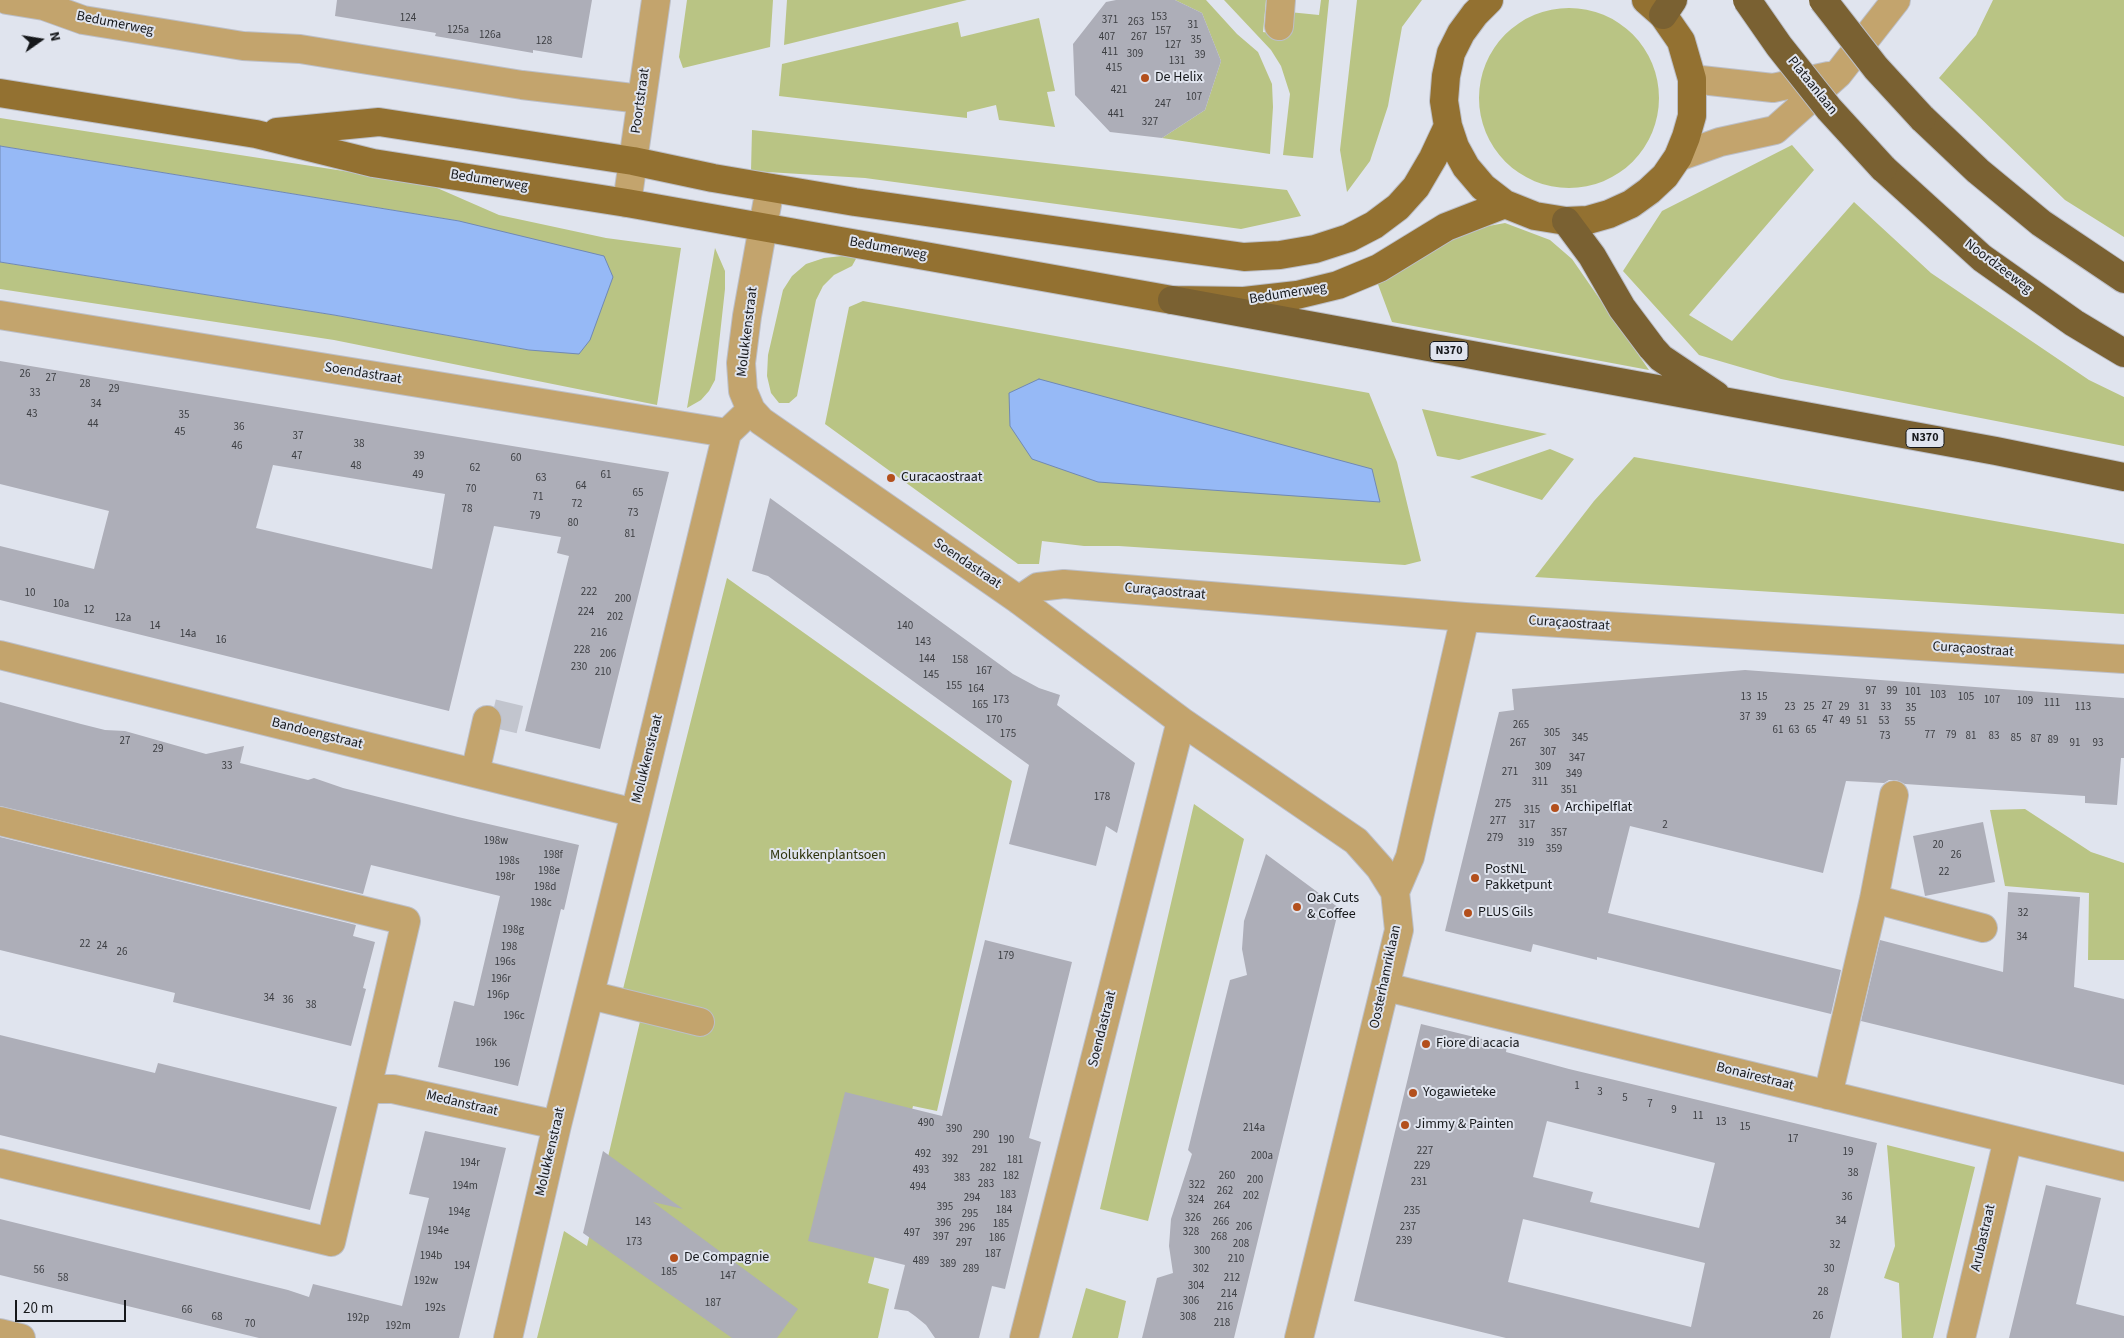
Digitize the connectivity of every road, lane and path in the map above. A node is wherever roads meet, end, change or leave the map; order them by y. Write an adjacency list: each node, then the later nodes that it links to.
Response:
1 (7, 0): 11 (street, Bedumerweg)
2 (656, 0): 11 (street, Poortstraat)
3 (1489, 0): 12 (main road)
4 (1747, 0): 16 (highway, Plataanlaan, bridge)
5 (1823, 0): 22 (highway, bridge)
6 (1896, 0): 8 (street)
7 (1661, 5): 9 (main road)
8 (1838, 74): 9 (street); 14 (street)
9 (1692, 79): 14 (main road)
10 (0, 93): 13 (main road, Bedumerweg)
11 (641, 99): 15 (street, Poortstraat)
12 (1448, 126): 17 (main road, Bedumerweg); 19 (main road)
13 (256, 134): 15 (main road, Bedumerweg); 18 (main road, Bedumerweg)
14 (1678, 157): 20 (main road)
15 (633, 161): 17 (main road, Bedumerweg); 18 (street, Poortstraat)
16 (1882, 168): 25 (highway, Noordzeeweg)
17 (770, 188): 21 (street, Molukkenstraat)
18 (627, 203): 21 (main road, Bedumerweg)
19 (1505, 204): 20 (main road); 23 (main road, Bedumerweg)
20 (1566, 221): 26 (highway, N370)
21 (763, 228): 23 (main road, Bedumerweg); 27 (street, Molukkenstraat)
22 (2124, 279)
23 (1172, 300): 26 (highway, N370)
24 (0, 315): 28 (street, Soendastraat)
25 (2124, 353)
26 (1726, 402): 29 (highway, N370)
27 (751, 410): 28 (street); 30 (street, Soendastraat)
28 (727, 433): 38 (street, Molukkenstraat)
29 (2124, 477)
30 (1018, 600): 31 (street, Curaçaostraat); 34 (street, Soendastraat)
31 (1465, 617): 33 (street, Curaçaostraat); 40 (street, Oosterhamriklaan)
32 (0, 655): 36 (street, Bandoengstraat)
33 (2124, 659)
34 (1182, 721): 40 (street, Soendastraat); 55 (street, Soendastraat)
35 (495, 725): 36 (street)
36 (483, 775): 38 (street, Bandoengstraat)
37 (1894, 795): 41 (street)
38 (635, 813): 44 (street, Molukkenstraat)
39 (0, 821): 46 (street)
40 (1395, 892): 43 (street, Oosterhamriklaan)
41 (1874, 899): 42 (street); 47 (street)
42 (1983, 928)
43 (1386, 987): 47 (street, Bonairestraat); 56 (street, Oosterhamriklaan)
44 (590, 994): 45 (street); 48 (street, Molukkenstraat)
45 (700, 1022)
46 (367, 1089): 48 (street, Medanstraat); 50 (street)
47 (1828, 1095): 49 (street, Bonairestraat)
48 (557, 1125): 54 (street, Molukkenstraat)
49 (2008, 1139): 51 (street, Bonairestraat); 57 (street, Arubastraat)
50 (0, 1163)
51 (2124, 1168)
52 (0, 1333): 53 (street)
53 (21, 1338)
54 (508, 1338)
55 (1024, 1338)
56 (1299, 1338)
57 (1961, 1338)

